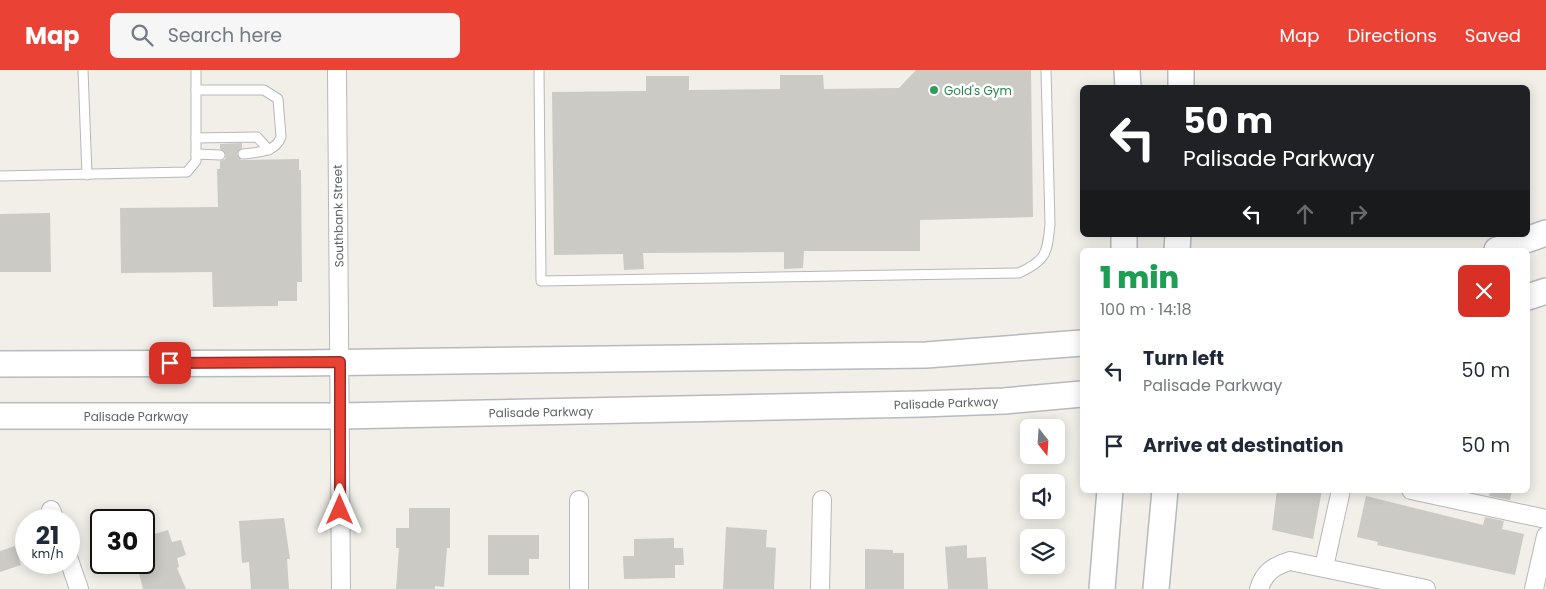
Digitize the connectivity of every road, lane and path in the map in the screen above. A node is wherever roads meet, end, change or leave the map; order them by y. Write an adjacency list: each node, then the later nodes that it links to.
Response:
1 (83, 70): 17 (lane)
2 (196, 70): 10 (lane)
3 (337, 70): 23 (street, Southbank Street)
4 (539, 70): 5 (lane)
5 (1046, 70)
6 (1127, 70): 8 (main road)
7 (1181, 70): 9 (main road)
8 (1128, 85)
9 (1181, 85)
10 (196, 90): 11 (lane); 12 (lane)
11 (196, 138): 12 (lane); 13 (lane)
12 (269, 150): 15 (lane)
13 (196, 154): 14 (lane); 17 (lane)
14 (220, 154)
15 (243, 154)
16 (0, 176): 17 (lane)
17 (87, 176)
18 (1546, 233): 19 (main road)
19 (1503, 248)
20 (1546, 291): 21 (main road)
21 (1530, 296)
22 (1080, 343): 23 (main road)
23 (340, 362): 24 (main road); 27 (street, Southbank Street)
24 (0, 364)
25 (1080, 394): 27 (main road, Palisade Parkway)
26 (0, 416): 27 (main road, Palisade Parkway)
27 (340, 416): 39 (street, Southbank Street)
28 (1110, 493): 42 (main road)
29 (1165, 493): 43 (main road)
30 (1340, 493): 36 (street)
31 (1425, 493): 34 (street)
32 (580, 500): 40 (street)
33 (822, 500): 41 (street)
34 (1546, 518)
35 (1546, 536): 46 (street)
36 (1324, 567): 44 (street); 45 (street)
37 (74, 574): 38 (street)
38 (79, 589)
39 (341, 589)
40 (579, 589)
41 (820, 589)
42 (1102, 589)
43 (1156, 589)
44 (1259, 589)
45 (1426, 589)
46 (1534, 589)

